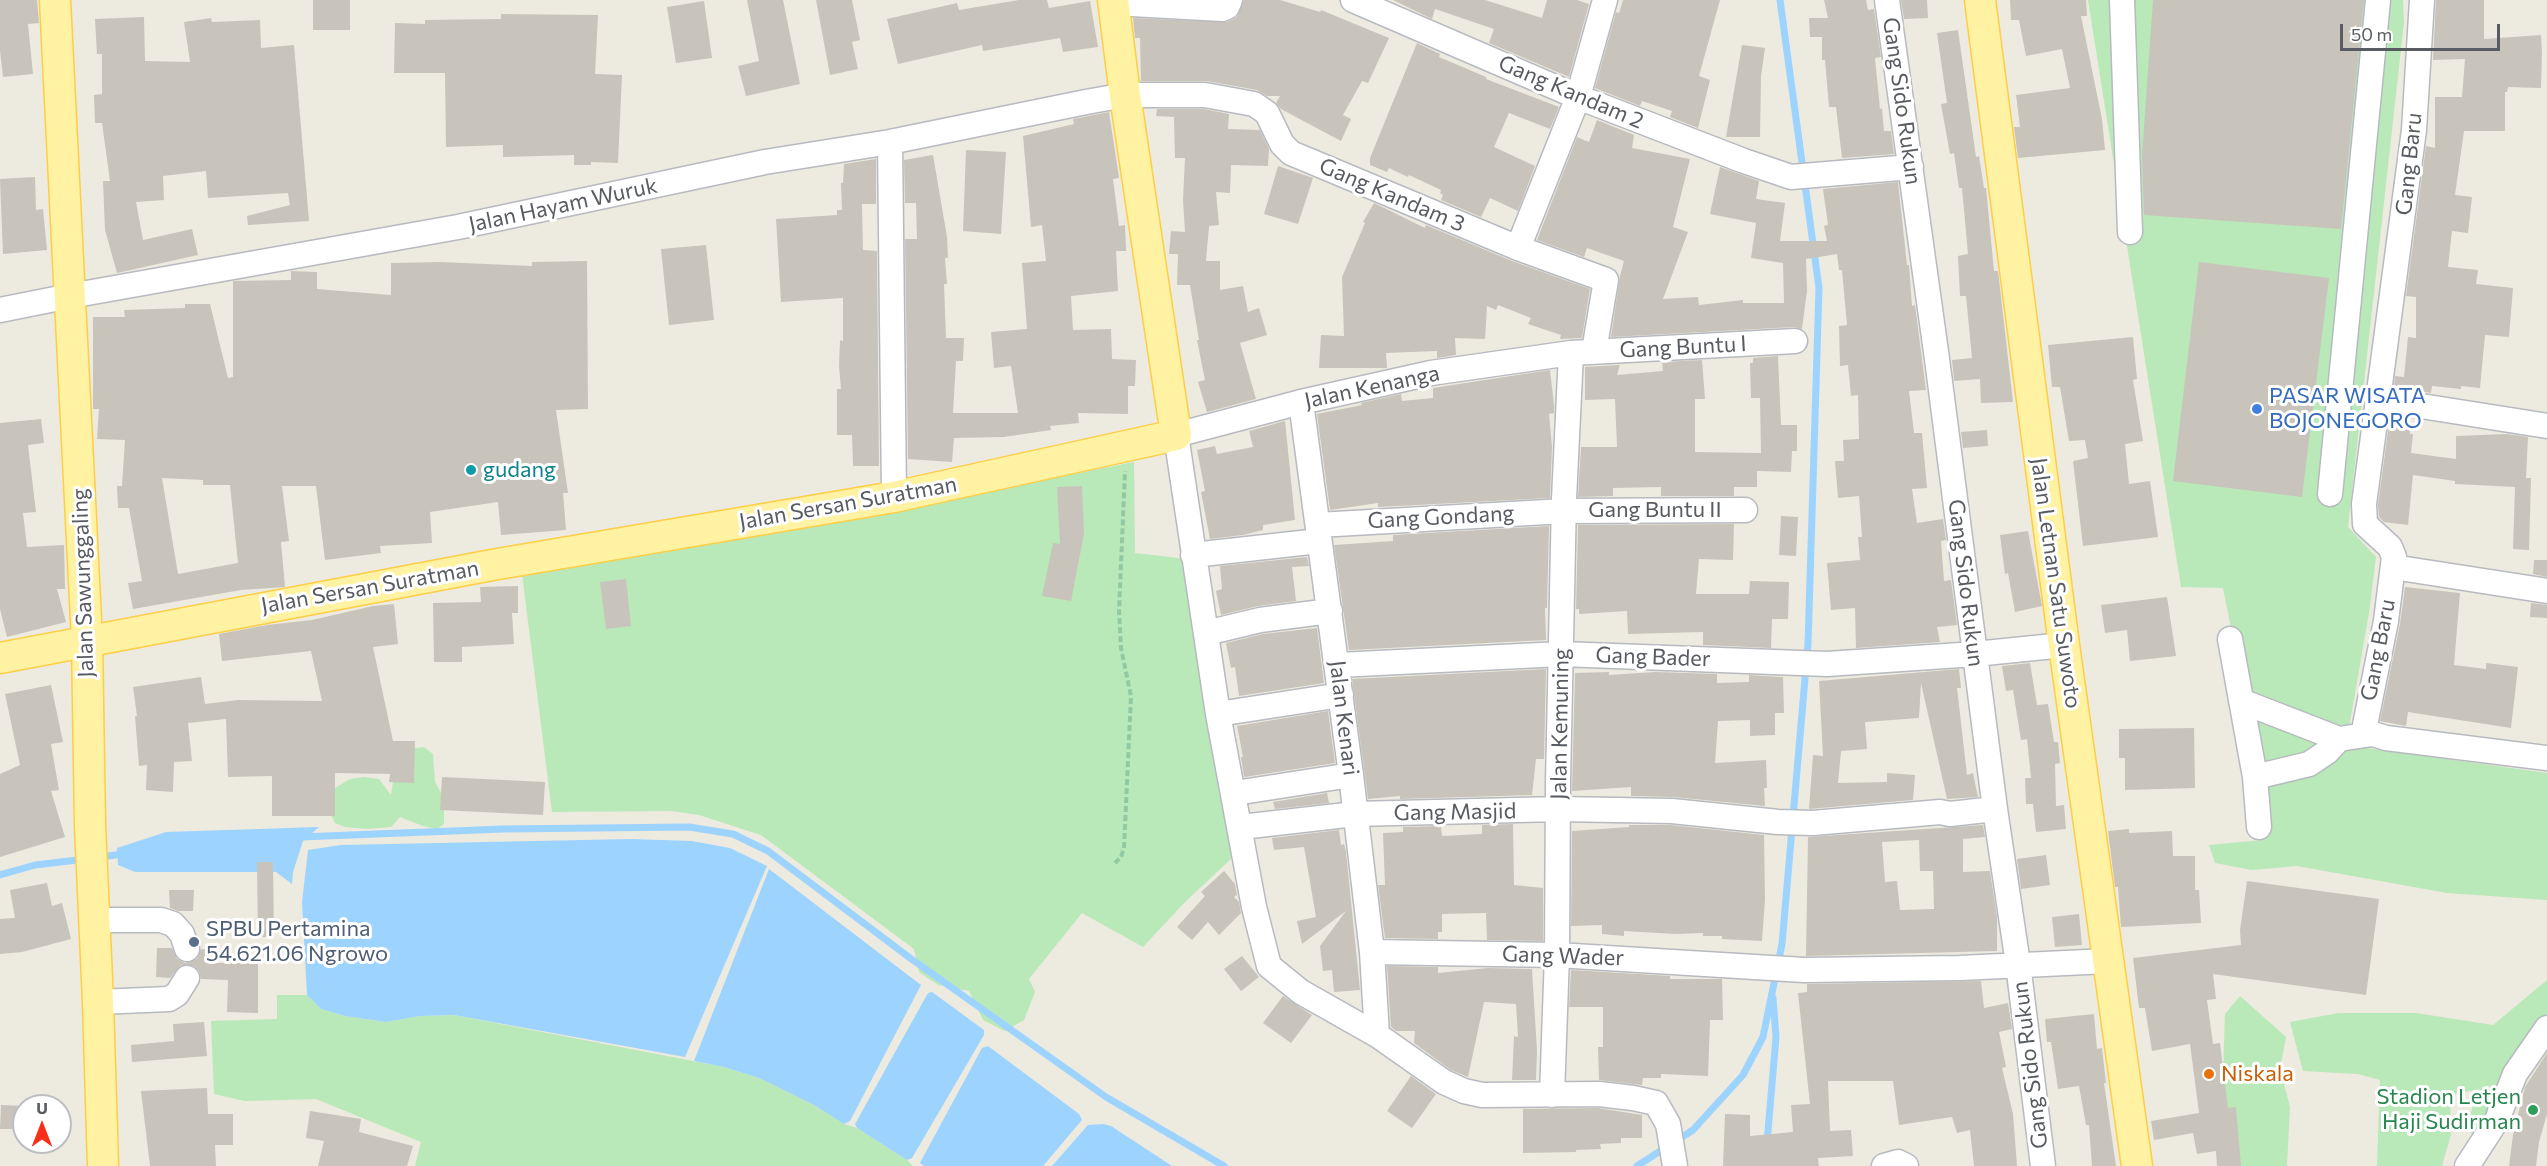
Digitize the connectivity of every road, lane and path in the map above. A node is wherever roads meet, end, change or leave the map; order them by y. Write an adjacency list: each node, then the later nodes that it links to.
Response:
1 (55, 0): 17 (main road, Jalan Sawunggaling)
2 (1230, 0): 10 (street)
3 (1353, 0): 12 (street, Gang Kandam 2)
4 (1605, 0): 12 (street)
5 (1887, 0): 14 (street, Gang Sido Rukun)
6 (1980, 0): 38 (main road, Jalan Letnan Satu Suwoto)
7 (2122, 0): 15 (street)
8 (2378, 0): 26 (street)
9 (2422, 0): 21 (street, Gang Baru)
10 (1114, 1): 11 (main road)
11 (1125, 95): 13 (street, Jalan Hayam Wuruk); 16 (street, Gang Kandam 3); 24 (main road)
12 (1578, 97): 14 (street, Gang Kandam 2); 16 (street)
13 (890, 142): 17 (street, Jalan Hayam Wuruk); 27 (street)
14 (1911, 167): 40 (street, Gang Sido Rukun)
15 (2130, 232)
16 (1518, 248): 20 (street, Gang Kandam 3)
17 (70, 296): 18 (street, Jalan Hayam Wuruk); 37 (main road, Jalan Sawunggaling)
18 (0, 310)
19 (1795, 341): 20 (street, Gang Buntu I)
20 (1582, 352): 22 (street, Jalan Kenanga); 29 (street, Jalan Kemuning)
21 (2377, 399): 23 (street); 32 (street, Gang Baru)
22 (1301, 402): 24 (street, Jalan Kenanga); 30 (street, Jalan Kenari)
23 (2547, 426)
24 (1176, 435): 25 (main road, Jalan Sersan Suratman); 31 (street)
25 (1126, 446): 27 (main road, Jalan Sersan Suratman); 57 (path)
26 (2330, 494)
27 (894, 497): 37 (main road, Jalan Sersan Suratman)
28 (1745, 510): 29 (street, Gang Buntu II)
29 (1564, 511): 30 (street, Gang Gondang); 39 (street, Jalan Kemuning)
30 (1319, 533): 31 (street, Gang Gondang); 34 (street, Jalan Kenari)
31 (1193, 555): 35 (street)
32 (2393, 567): 33 (street); 46 (street, Gang Baru)
33 (2547, 591)
34 (1330, 611): 35 (street); 42 (street, Jalan Kenari)
35 (1206, 633): 45 (street)
36 (2230, 639): 44 (street)
37 (87, 640): 41 (main road, Jalan Sersan Suratman); 58 (main road, Jalan Sawunggaling)
38 (2064, 645): 40 (street); 62 (main road, Jalan Letnan Satu Suwoto)
39 (1562, 654): 40 (street, Gang Bader); 42 (street, Gang Bader); 52 (street, Jalan Kemuning)
40 (1975, 654): 53 (street, Gang Sido Rukun)
41 (0, 658)
42 (1338, 665): 43 (street, Jalan Kenari)
43 (1341, 695): 45 (street); 49 (street, Jalan Kenari)
44 (2241, 701): 47 (street); 50 (street)
45 (1218, 714): 51 (street)
46 (2372, 734): 47 (street); 48 (street, Gang Baru)
47 (2339, 739): 50 (street)
48 (2547, 758)
49 (1351, 775): 51 (street); 54 (street, Jalan Kenari)
50 (2255, 777): 56 (street)
51 (1234, 793): 55 (street)
52 (1558, 809): 53 (street, Gang Masjid); 54 (street, Gang Masjid); 61 (street, Jalan Kemuning)
53 (1995, 809): 63 (street, Gang Sido Rukun)
54 (1355, 814): 55 (street, Gang Masjid); 60 (street, Jalan Kenari)
55 (1240, 827): 67 (street)
56 (2259, 827)
57 (1115, 863)
58 (94, 920): 59 (street); 65 (main road, Jalan Sawunggaling)
59 (187, 949)
60 (1372, 952): 61 (street, Gang Wader); 67 (street, Jalan Kenari)
61 (1557, 955): 63 (street, Gang Wader); 68 (street, Jalan Kemuning)
62 (2108, 961): 63 (street); 74 (main road, Jalan Letnan Satu Suwoto)
63 (2018, 964): 73 (street, Gang Sido Rukun)
64 (187, 978): 65 (street)
65 (98, 1002): 70 (main road, Jalan Sawunggaling)
66 (2547, 1028): 75 (street)
67 (1377, 1035): 68 (street)
68 (1551, 1095): 69 (street)
69 (1675, 1162)
70 (103, 1166)
71 (1884, 1166): 72 (street)
72 (1906, 1166)
73 (2043, 1166)
74 (2137, 1166)
75 (2467, 1166)

